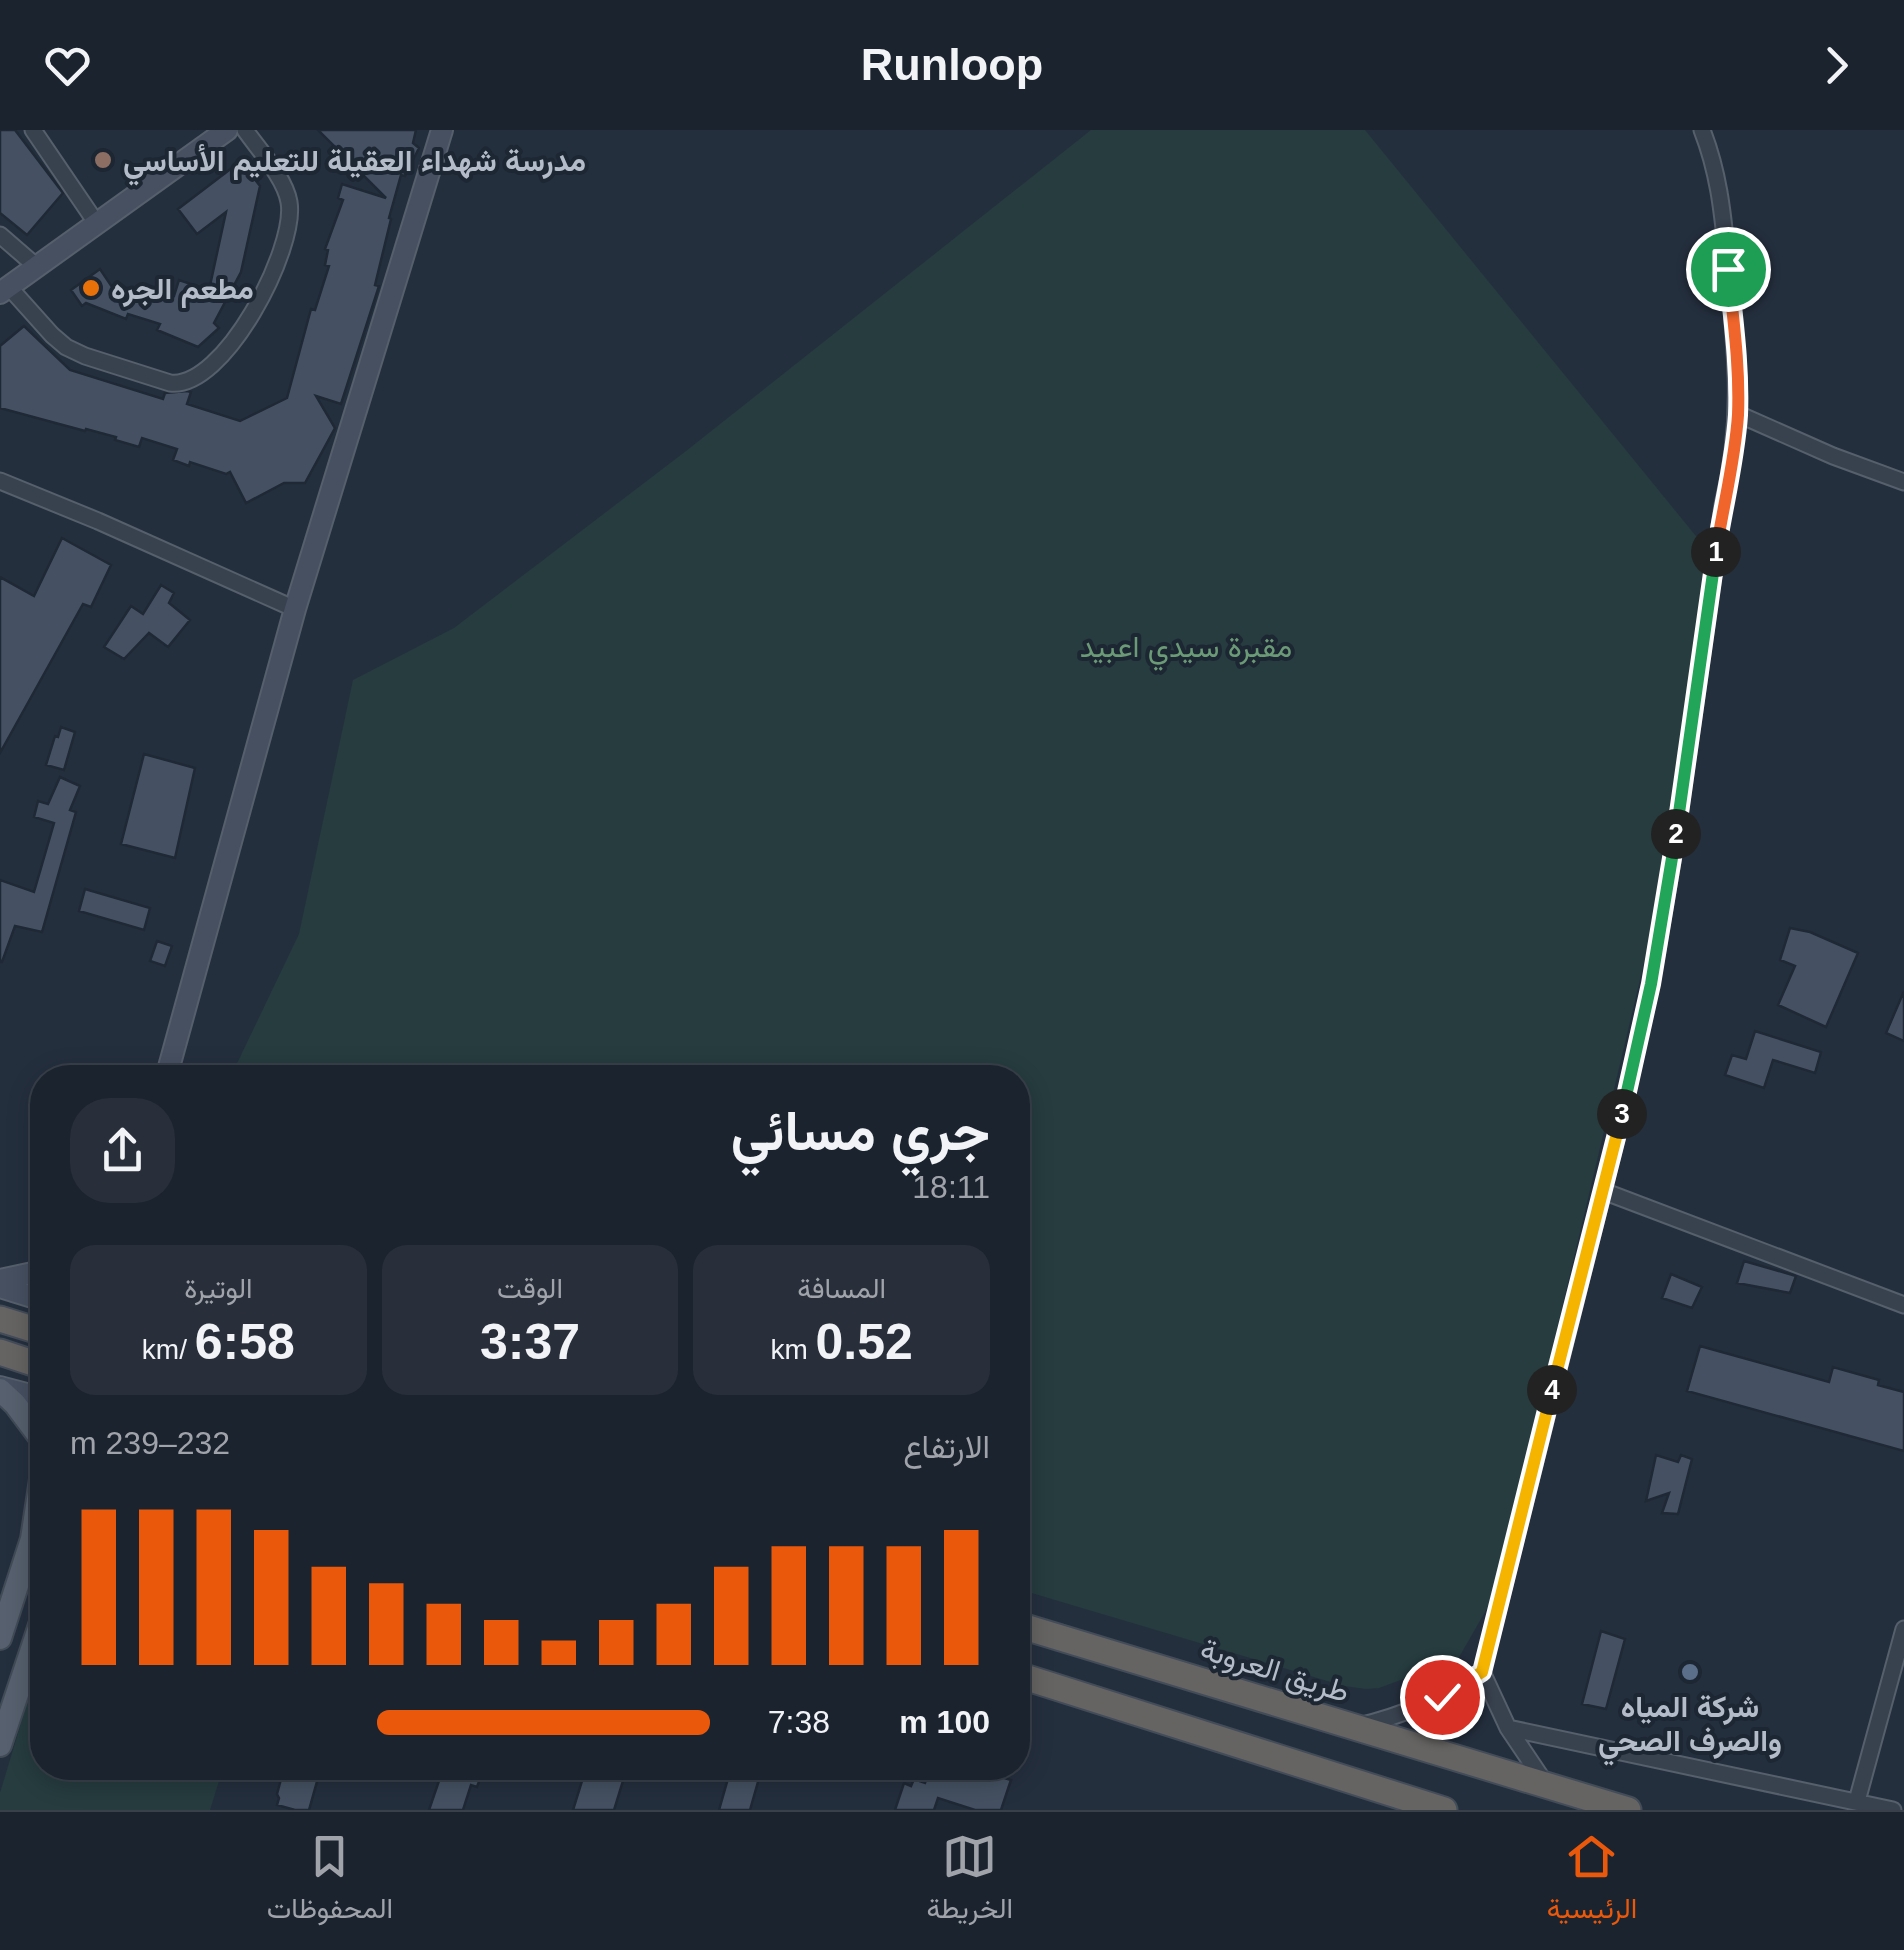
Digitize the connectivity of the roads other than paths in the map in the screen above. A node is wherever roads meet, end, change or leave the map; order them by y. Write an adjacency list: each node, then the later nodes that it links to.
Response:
1 (32, 130): 6 (street)
2 (227, 130): 6 (main road)
3 (245, 130): 9 (street)
4 (442, 130): 13 (main road)
5 (1702, 130): 10 (street)
6 (97, 224): 8 (main road)
7 (0, 235): 8 (street)
8 (37, 267): 9 (main road)
9 (4, 290)
10 (1738, 414): 12 (street); 15 (street)
11 (0, 481): 13 (street)
12 (1904, 482)
13 (295, 608): 14 (main road)
14 (170, 1065)
15 (1603, 1192): 19 (street); 32 (street)
16 (30, 1274): 17 (main road)
17 (0, 1283): 18 (main road)
18 (30, 1295)
19 (1904, 1305)
20 (0, 1319): 21 (highway)
21 (30, 1328)
22 (0, 1352): 23 (highway)
23 (30, 1362)
24 (0, 1388): 25 (main road); 26 (main road)
25 (30, 1395)
26 (30, 1424)
27 (30, 1545): 30 (main road)
28 (1030, 1629): 34 (highway, طريق العروبة)
29 (1904, 1629): 38 (street)
30 (0, 1638)
31 (30, 1654): 36 (main road)
32 (1482, 1672): 34 (street); 35 (street)
33 (1030, 1679): 39 (highway)
34 (1352, 1727): 37 (highway, طريق العروبة)
35 (1508, 1728): 37 (street); 38 (street)
36 (0, 1745)
37 (1548, 1787): 40 (highway, طريق العروبة)
38 (1857, 1801): 41 (street)
39 (1444, 1810)
40 (1628, 1810)
41 (1894, 1810)

